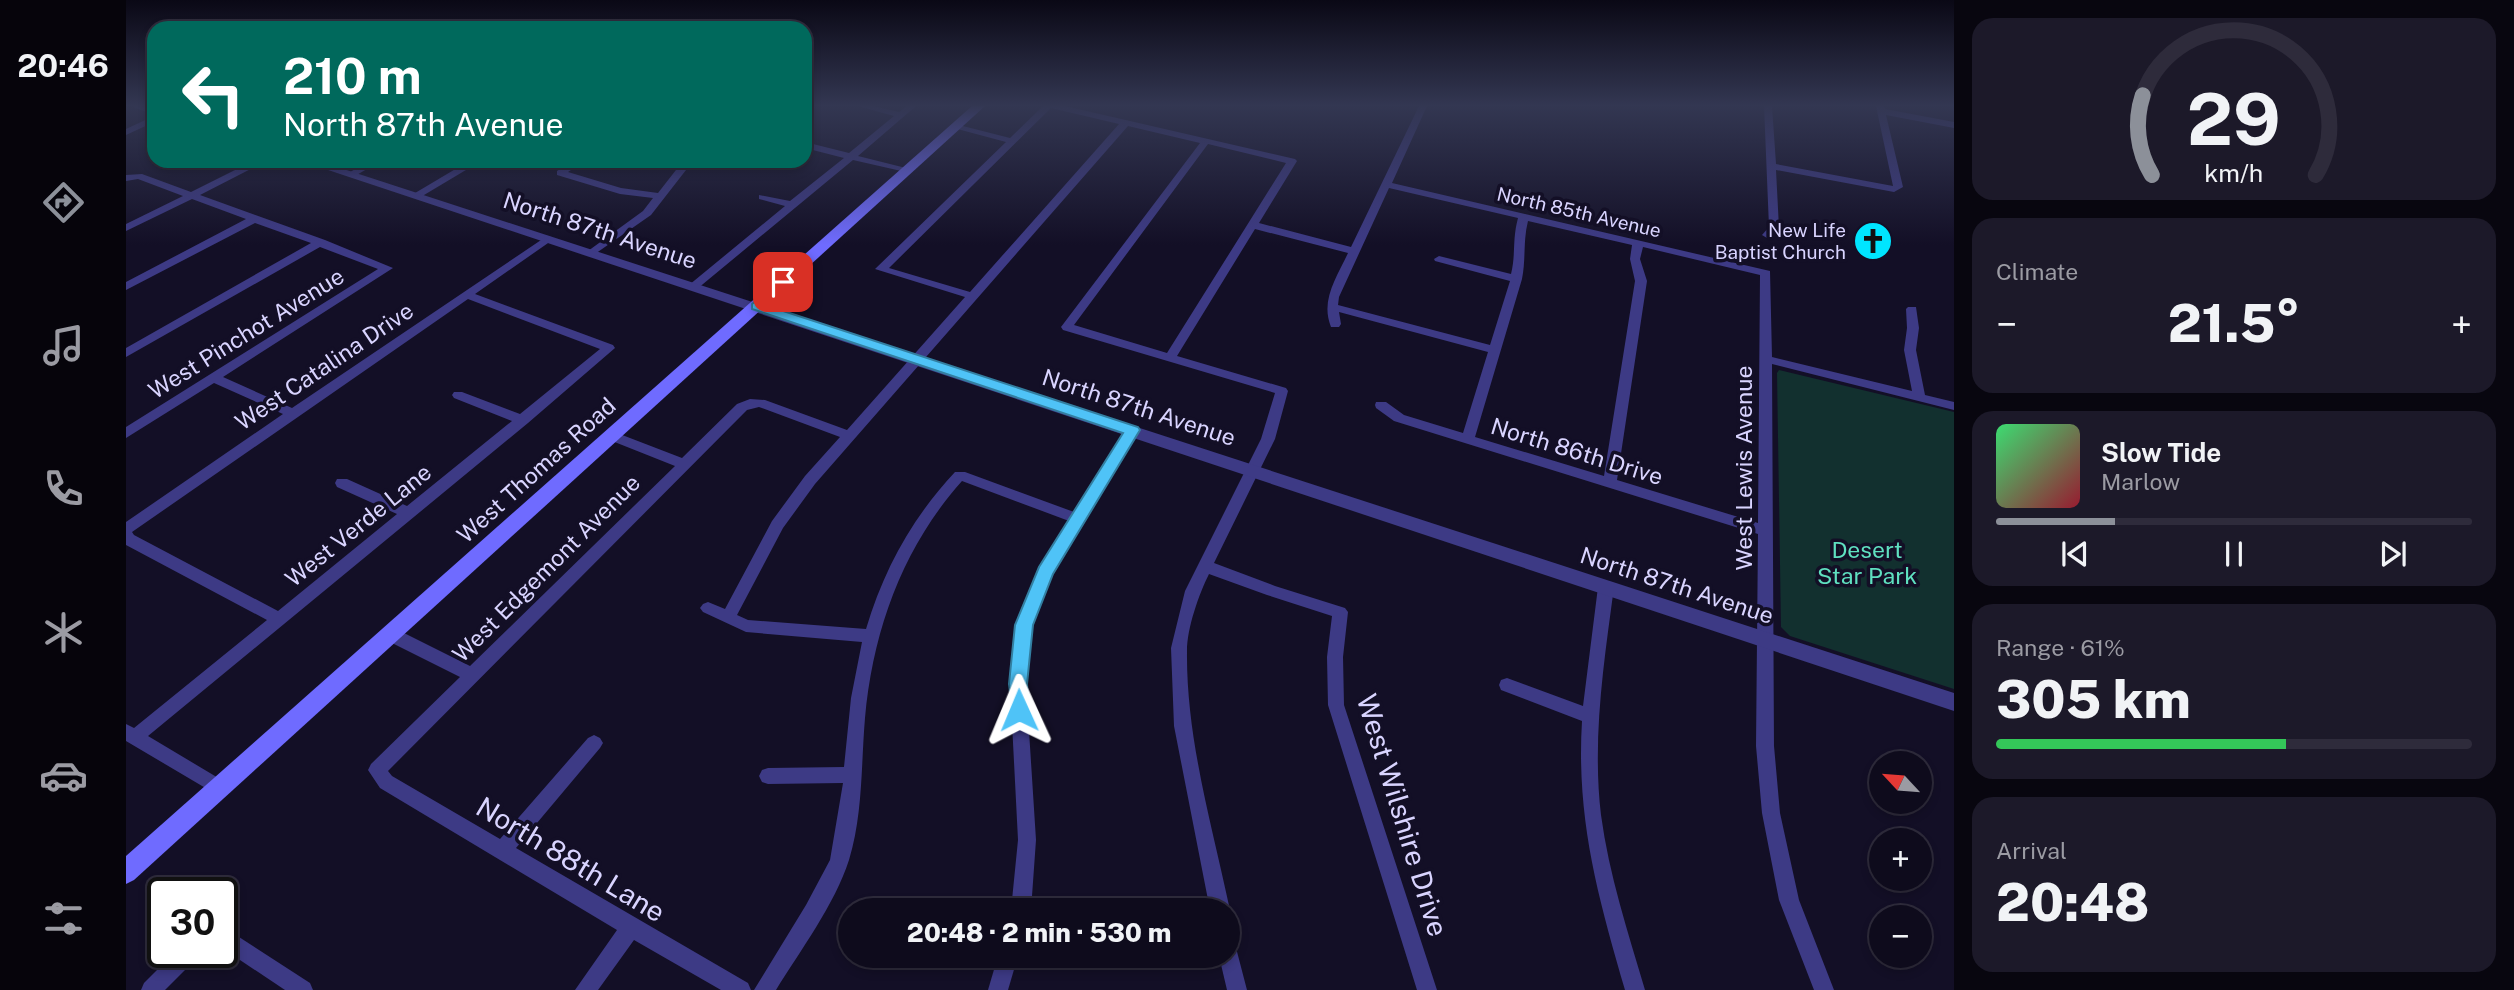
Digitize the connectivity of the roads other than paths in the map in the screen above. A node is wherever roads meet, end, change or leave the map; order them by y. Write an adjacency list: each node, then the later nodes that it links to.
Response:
1 (835, 152): 11 (street)
2 (856, 152): 11 (street)
3 (928, 152): 19 (main road, West Thomas Road)
4 (1001, 152): 44 (street)
5 (1099, 152): 44 (street)
6 (1198, 152): 51 (street)
7 (1254, 152): 30 (street)
8 (1400, 152): 22 (street)
9 (1770, 152): 12 (street)
10 (1890, 152): 12 (street)
11 (851, 156): 19 (street); 27 (street)
12 (1771, 166): 32 (street)
13 (247, 168): 23 (street)
14 (330, 168): 20 (street, North 87th Avenue)
15 (362, 168): 20 (street)
16 (464, 168): 24 (street)
17 (568, 168): 25 (street)
18 (683, 168): 25 (street)
19 (907, 171): 45 (main road, West Thomas Road)
20 (350, 174): 24 (street, North 87th Avenue)
21 (129, 177): 23 (street)
22 (1385, 184): 28 (street, North 85th Avenue); 36 (street)
23 (192, 195): 29 (street); 31 (street)
24 (415, 196): 33 (street, North 87th Avenue)
25 (661, 197): 37 (street)
26 (763, 197): 27 (street)
27 (792, 205): 42 (street)
28 (1524, 217): 35 (street, North 85th Avenue); 40 (street)
29 (256, 218): 34 (street); 41 (street)
30 (1252, 225): 36 (street); 51 (street)
31 (126, 228)
32 (1767, 234)
33 (547, 239): 37 (street, North 87th Avenue); 43 (street, West Catalina Drive)
34 (321, 242): 50 (street); 54 (street, West Pinchot Avenue)
35 (1638, 243): 39 (street, North 85th Avenue); 69 (street)
36 (1354, 251): 46 (street)
37 (592, 253): 42 (street, North 87th Avenue)
38 (1439, 259): 40 (street)
39 (1766, 273): 53 (street, West Lewis Avenue)
40 (1516, 279): 49 (street)
41 (126, 287)
42 (693, 287): 45 (street, North 87th Avenue)
43 (466, 294): 59 (street, West Catalina Drive); 60 (street, West Verde Lane)
44 (972, 296): 52 (street)
45 (756, 307): 52 (street, North 87th Avenue); 64 (main road, West Thomas Road)
46 (1332, 307): 48 (street); 49 (street)
47 (1912, 309): 56 (street)
48 (1335, 324)
49 (1493, 350): 65 (street)
50 (126, 354)
51 (1170, 358): 67 (street)
52 (918, 359): 61 (street, North 87th Avenue); 63 (street)
53 (1766, 359): 56 (street); 73 (street, West Lewis Avenue)
54 (214, 378): 59 (street); 62 (street, West Pinchot Avenue)
55 (458, 395): 60 (street)
56 (1920, 399): 58 (street)
57 (1381, 405): 65 (street, North 86th Drive)
58 (1954, 406)
59 (292, 413): 72 (street, West Catalina Drive)
60 (523, 420): 70 (street, West Verde Lane)
61 (1132, 430): 67 (street, North 87th Avenue); 71 (street)
62 (126, 433)
63 (848, 435): 66 (street, West Edgemont Avenue); 78 (street)
64 (612, 436): 66 (street); 80 (main road, West Thomas Road)
65 (1468, 439): 69 (street, North 86th Drive)
66 (684, 464): 83 (street, West Edgemont Avenue)
67 (1253, 470): 75 (street); 76 (street, North 87th Avenue)
68 (342, 483): 70 (street)
69 (1610, 483): 73 (street, North 86th Drive)
70 (409, 513): 79 (street, West Verde Lane)
71 (1078, 519): 81 (street); 95 (street)
72 (126, 529)
73 (1764, 530): 82 (street, West Lewis Avenue)
74 (126, 534): 79 (street)
75 (1205, 566): 96 (street); 109 (street, West Wilshire Drive)
76 (1606, 587): 82 (street, North 87th Avenue); 86 (street)
77 (708, 608): 78 (street)
78 (729, 616): 81 (street)
79 (279, 619): 87 (street, West Verde Lane)
80 (390, 634): 83 (street); 92 (main road, West Thomas Road)
81 (870, 636): 90 (street)
82 (1767, 640): 85 (street, North 87th Avenue); 111 (street, West Lewis Avenue)
83 (470, 674): 89 (street, West Edgemont Avenue)
84 (1507, 685): 86 (street)
85 (1954, 702)
86 (1590, 716): 110 (street)
87 (130, 734): 92 (street)
88 (594, 743): 93 (street)
89 (377, 770): 93 (street, North 88th Lane)
90 (854, 775): 91 (street); 106 (street)
91 (768, 776)
92 (219, 788): 94 (main road, West Thomas Road)
93 (504, 849): 97 (street, North 88th Lane)
94 (126, 872)
95 (1022, 898)
96 (1218, 898)
97 (630, 929): 104 (street); 105 (street, North 88th Lane)
98 (238, 947): 103 (street)
99 (173, 968): 102 (street)
100 (1004, 968): 107 (street)
101 (1232, 968): 108 (street)
102 (150, 990)
103 (303, 990)
104 (585, 990)
105 (740, 990)
106 (764, 990)
107 (998, 990)
108 (1237, 990)
109 (1427, 990)
110 (1635, 990)
111 (1824, 990)

